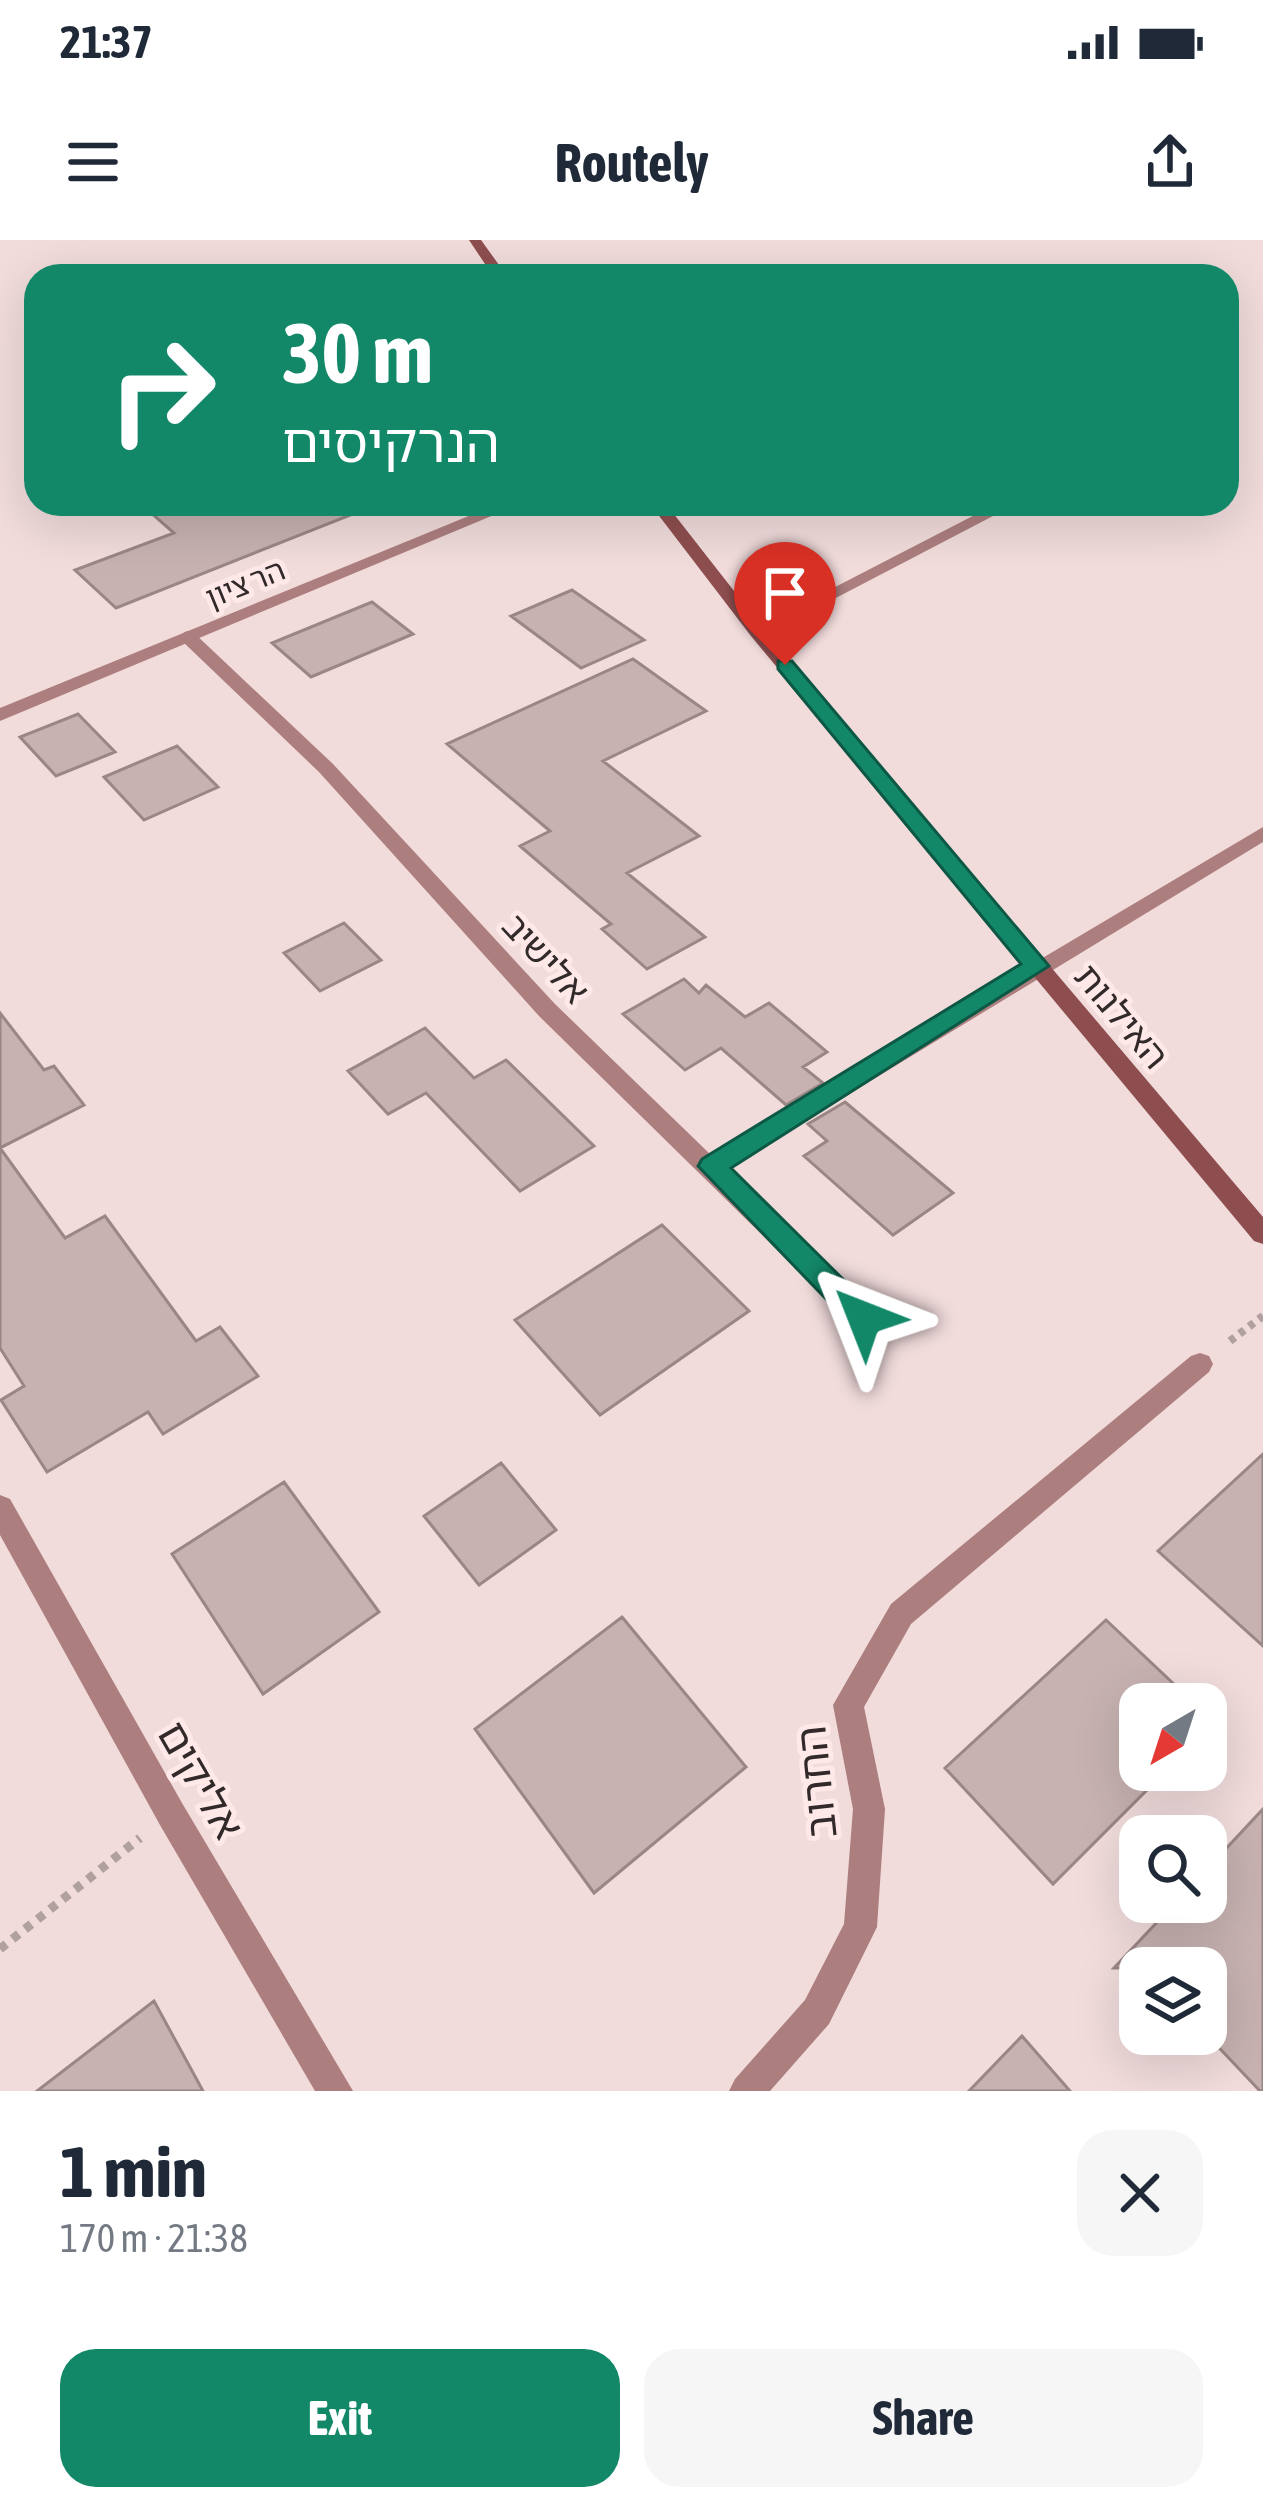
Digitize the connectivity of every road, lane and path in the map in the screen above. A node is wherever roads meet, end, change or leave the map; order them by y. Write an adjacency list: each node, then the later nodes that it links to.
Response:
1 (482, 516): 5 (street, הר ציון)
2 (667, 516): 4 (main road, האילנות)
3 (984, 516): 4 (street)
4 (757, 632): 8 (main road, האילנות)
5 (187, 636): 6 (street, הר ציון); 9 (street, אלישיב)
6 (0, 715)
7 (1263, 833): 8 (street)
8 (1036, 966): 9 (street); 10 (main road, האילנות)
9 (712, 1166): 11 (street, אלישיב)
10 (1263, 1234)
11 (864, 1318)
12 (1200, 1364): 17 (street, החרוב)
13 (0, 1508): 14 (street, אליקים)
14 (171, 1814): 15 (path); 16 (street, אליקים)
15 (0, 1949)
16 (335, 2091)
17 (747, 2091)

